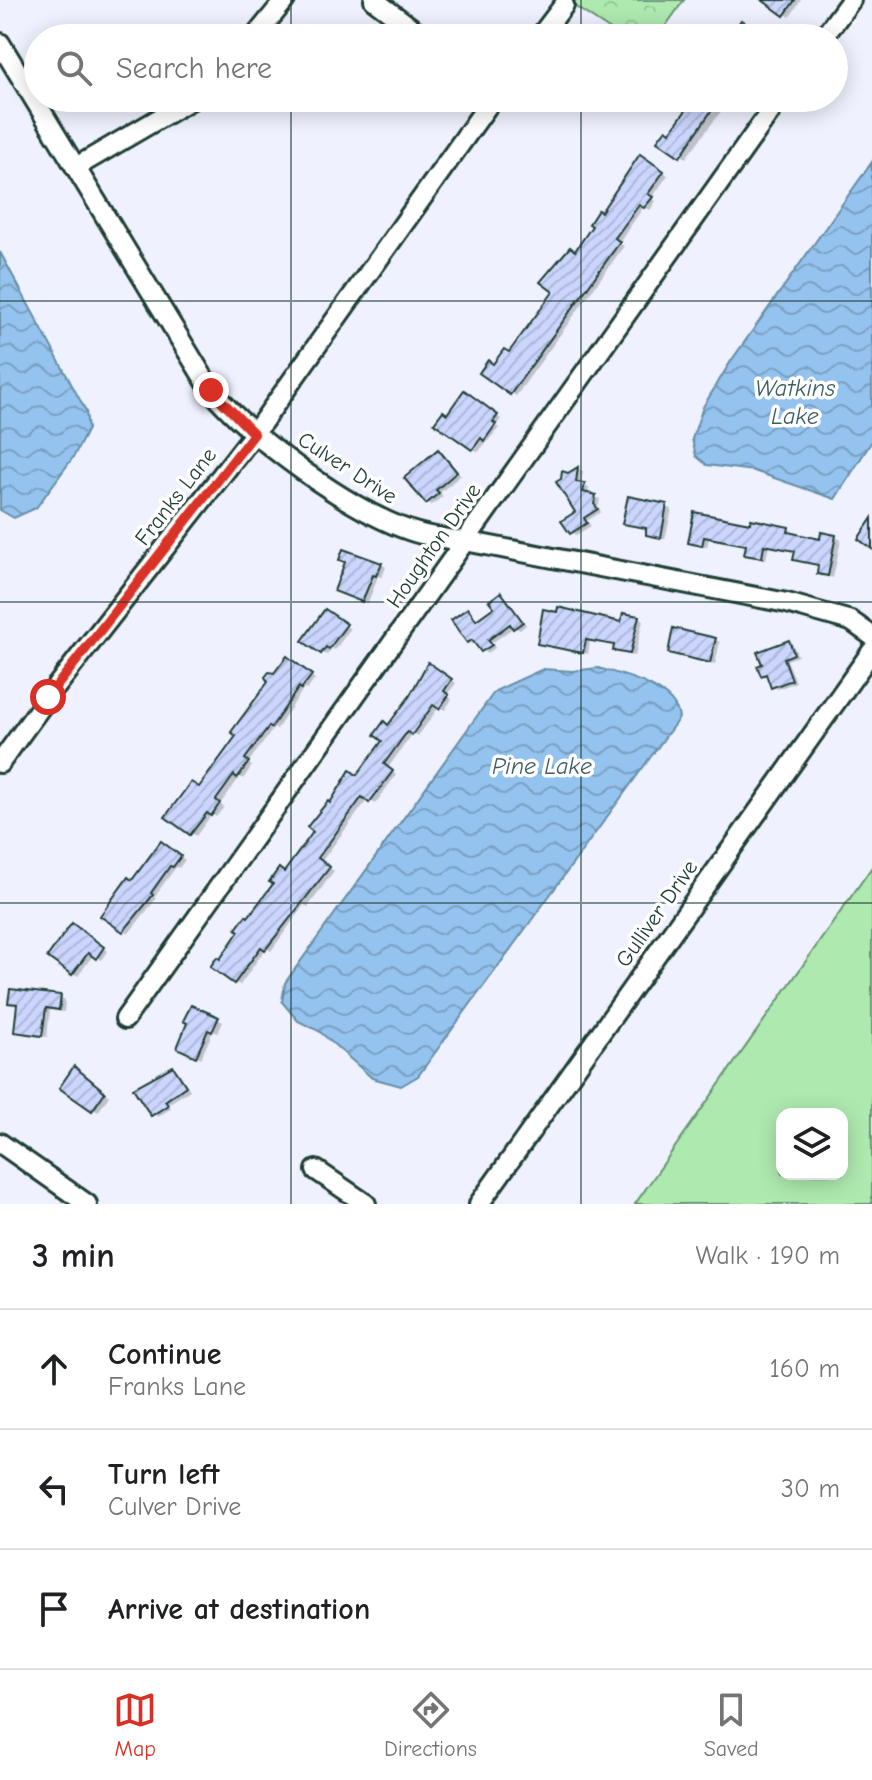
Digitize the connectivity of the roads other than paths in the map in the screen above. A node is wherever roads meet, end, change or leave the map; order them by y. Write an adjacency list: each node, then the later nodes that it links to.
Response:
1 (285, 0): 5 (street)
2 (374, 0): 6 (street)
3 (851, 0): 8 (street)
4 (564, 5): 7 (street)
5 (265, 24)
6 (406, 24)
7 (550, 24)
8 (833, 24)
9 (0, 43): 10 (street, Culver Drive)
10 (24, 82)
11 (42, 112): 15 (street, Culver Drive)
12 (170, 112): 15 (street)
13 (483, 112): 16 (street, Franks Lane)
14 (770, 112): 17 (street, Houghton Drive)
15 (76, 167): 16 (street, Culver Drive)
16 (254, 434): 17 (street, Culver Drive); 20 (street, Franks Lane)
17 (465, 541): 18 (street, Culver Drive); 21 (street, Houghton Drive)
18 (872, 636)
19 (872, 651): 26 (street, Gulliver Drive)
20 (0, 763)
21 (125, 1019)
22 (0, 1143): 24 (street)
23 (316, 1170): 25 (street)
24 (87, 1204)
25 (366, 1204)
26 (479, 1204)

